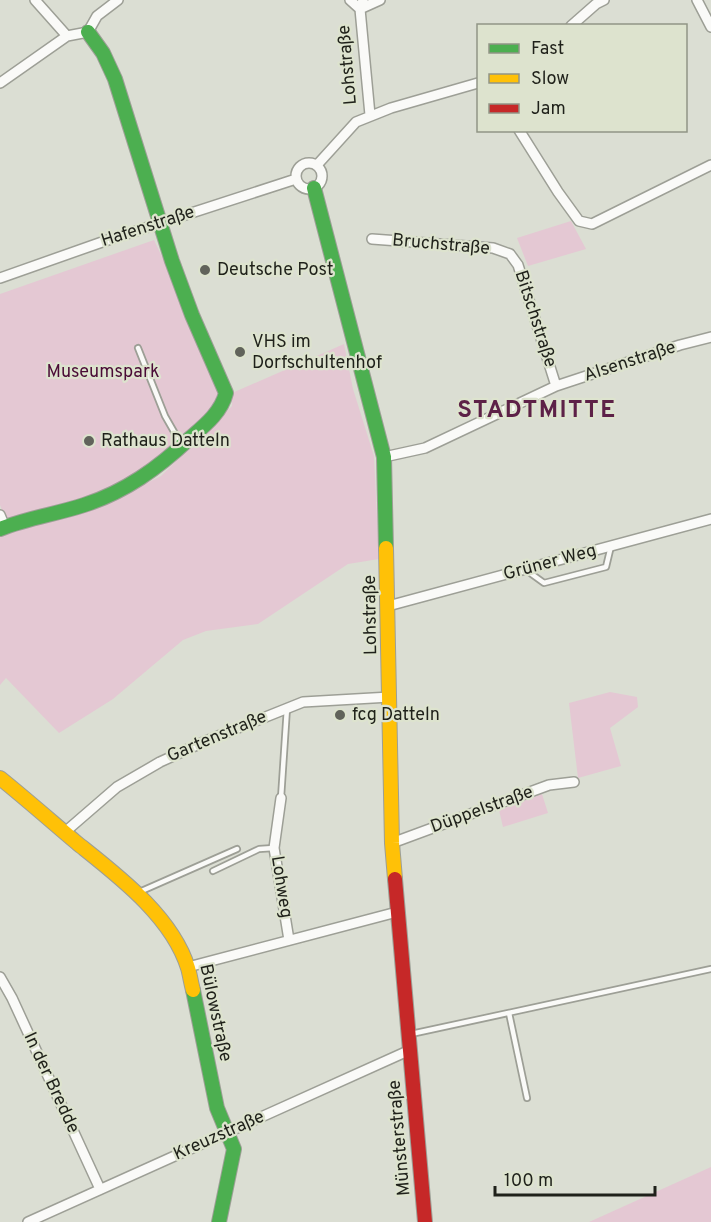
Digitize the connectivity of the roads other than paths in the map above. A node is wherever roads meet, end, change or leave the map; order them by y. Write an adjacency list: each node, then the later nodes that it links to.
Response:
1 (35, 0): 11 (street)
2 (118, 0): 10 (street)
3 (350, 0): 7 (street)
4 (380, 0): 7 (street)
5 (604, 0): 8 (street)
6 (697, 0): 9 (street)
7 (362, 4): 14 (street, Lohstraße)
8 (573, 24)
9 (711, 27)
10 (88, 32): 11 (street); 20 (street)
11 (67, 36): 12 (street)
12 (0, 83)
13 (477, 83): 14 (street)
14 (370, 115): 16 (street, Lohstraße)
15 (520, 132): 17 (street)
16 (317, 165): 18 (street, Lohstraße); 19 (street, Lohstraße)
17 (711, 165)
18 (297, 179): 19 (street); 20 (street, Hafenstraße)
19 (314, 188): 28 (street, Lohstraße)
20 (160, 223): 23 (street, Hafenstraße); 27 (street)
21 (372, 239): 22 (street, Bruchstraße)
22 (510, 254): 26 (street, Bitschstraße)
23 (0, 278)
24 (711, 337): 26 (street, Alsenstraße)
25 (138, 348): 27 (lane)
26 (556, 386): 28 (street, Alsenstraße)
27 (182, 446): 30 (street)
28 (384, 457): 33 (street, Lohstraße)
29 (711, 519): 31 (street, Grüner Weg)
30 (2, 524)
31 (611, 546): 32 (street, Grüner Weg); 32 (lane)
32 (526, 570): 33 (street, Grüner Weg)
33 (388, 606): 34 (street, Lohstraße)
34 (390, 697): 35 (street, Gartenstraße); 40 (street, Lohstraße)
35 (286, 708): 38 (lane); 39 (street, Gartenstraße)
36 (574, 782): 40 (street, Düppelstraße)
37 (3, 786): 39 (street, Bülowstraße)
38 (281, 798): 42 (street, Lohweg)
39 (65, 832): 44 (street, Bülowstraße)
40 (392, 843): 45 (street, Lohstraße)
41 (237, 849): 44 (lane)
42 (274, 849): 43 (lane); 46 (street, Lohweg)
43 (213, 871)
44 (137, 893): 47 (street, Bülowstraße)
45 (397, 912): 46 (street, Lohweg); 51 (street, Lohstraße)
46 (289, 940): 47 (street, Lohweg)
47 (188, 967): 54 (street, Bülowstraße)
48 (711, 969): 50 (lane)
49 (0, 977): 55 (street, In der Bredde)
50 (509, 1013): 51 (lane); 53 (lane)
51 (408, 1035): 52 (street, Lohstraße)
52 (410, 1050): 54 (street, Kreuzstraße); 58 (street, Münsterstraße)
53 (527, 1098)
54 (227, 1132): 55 (street, Kreuzstraße); 57 (street, Bülowstraße)
55 (100, 1190): 56 (street, Kreuzstraße)
56 (28, 1222)
57 (219, 1222)
58 (425, 1222)

